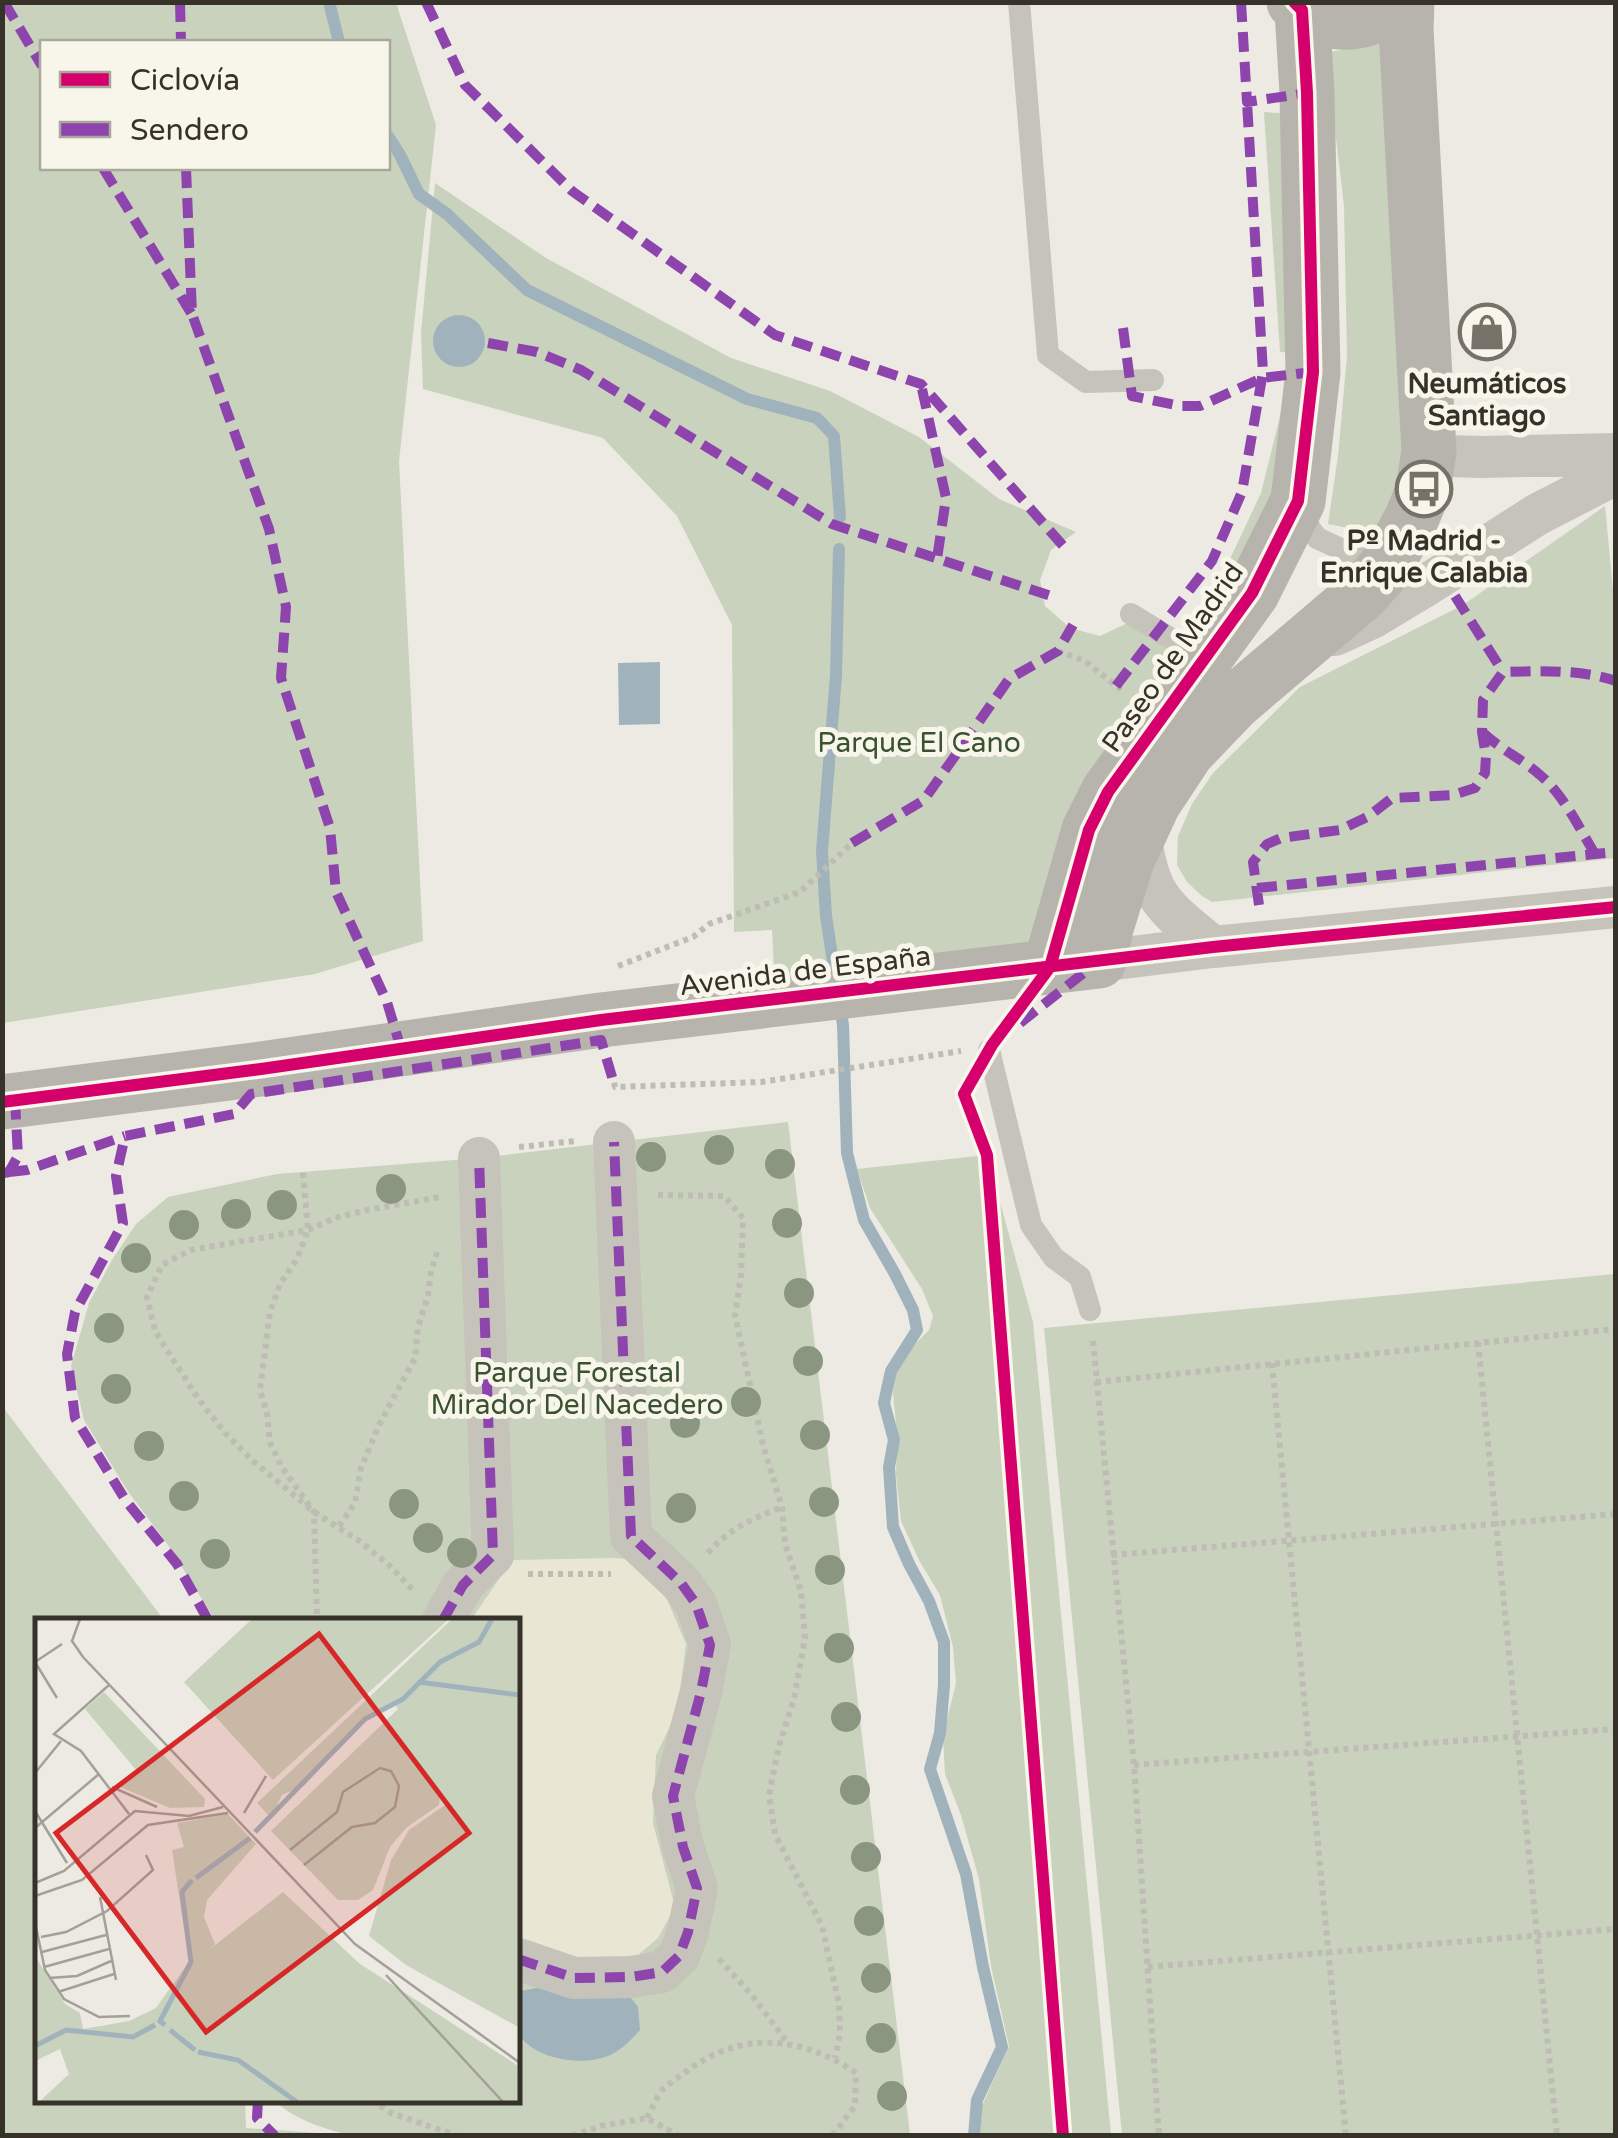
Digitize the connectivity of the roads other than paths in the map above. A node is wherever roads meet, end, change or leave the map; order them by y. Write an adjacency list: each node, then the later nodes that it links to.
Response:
1 (1019, 2): 5 (lane)
2 (1395, 2): 4 (street)
3 (1406, 2): 6 (street)
4 (1298, 6): 9 (street, Paseo de Madrid)
5 (1152, 380)
6 (1428, 451): 7 (street); 10 (street)
7 (1616, 454)
8 (1616, 474): 12 (street)
9 (1298, 501): 10 (lane); 13 (street, Paseo de Madrid)
10 (1384, 570): 12 (street)
11 (1130, 614): 13 (lane)
12 (1293, 653): 14 (street)
13 (1205, 660): 17 (street, Paseo de Madrid)
14 (1140, 831): 16 (street); 17 (street)
15 (1616, 908): 16 (street, Avenida de España)
16 (1213, 947): 17 (street, Avenida de España)
17 (1074, 964): 19 (street, Avenida de España)
18 (990, 1050): 22 (lane)
19 (2, 1102)
20 (595, 1141): 24 (street)
21 (498, 1152): 23 (street)
22 (1090, 1310)
23 (444, 1618)
24 (520, 1960)

